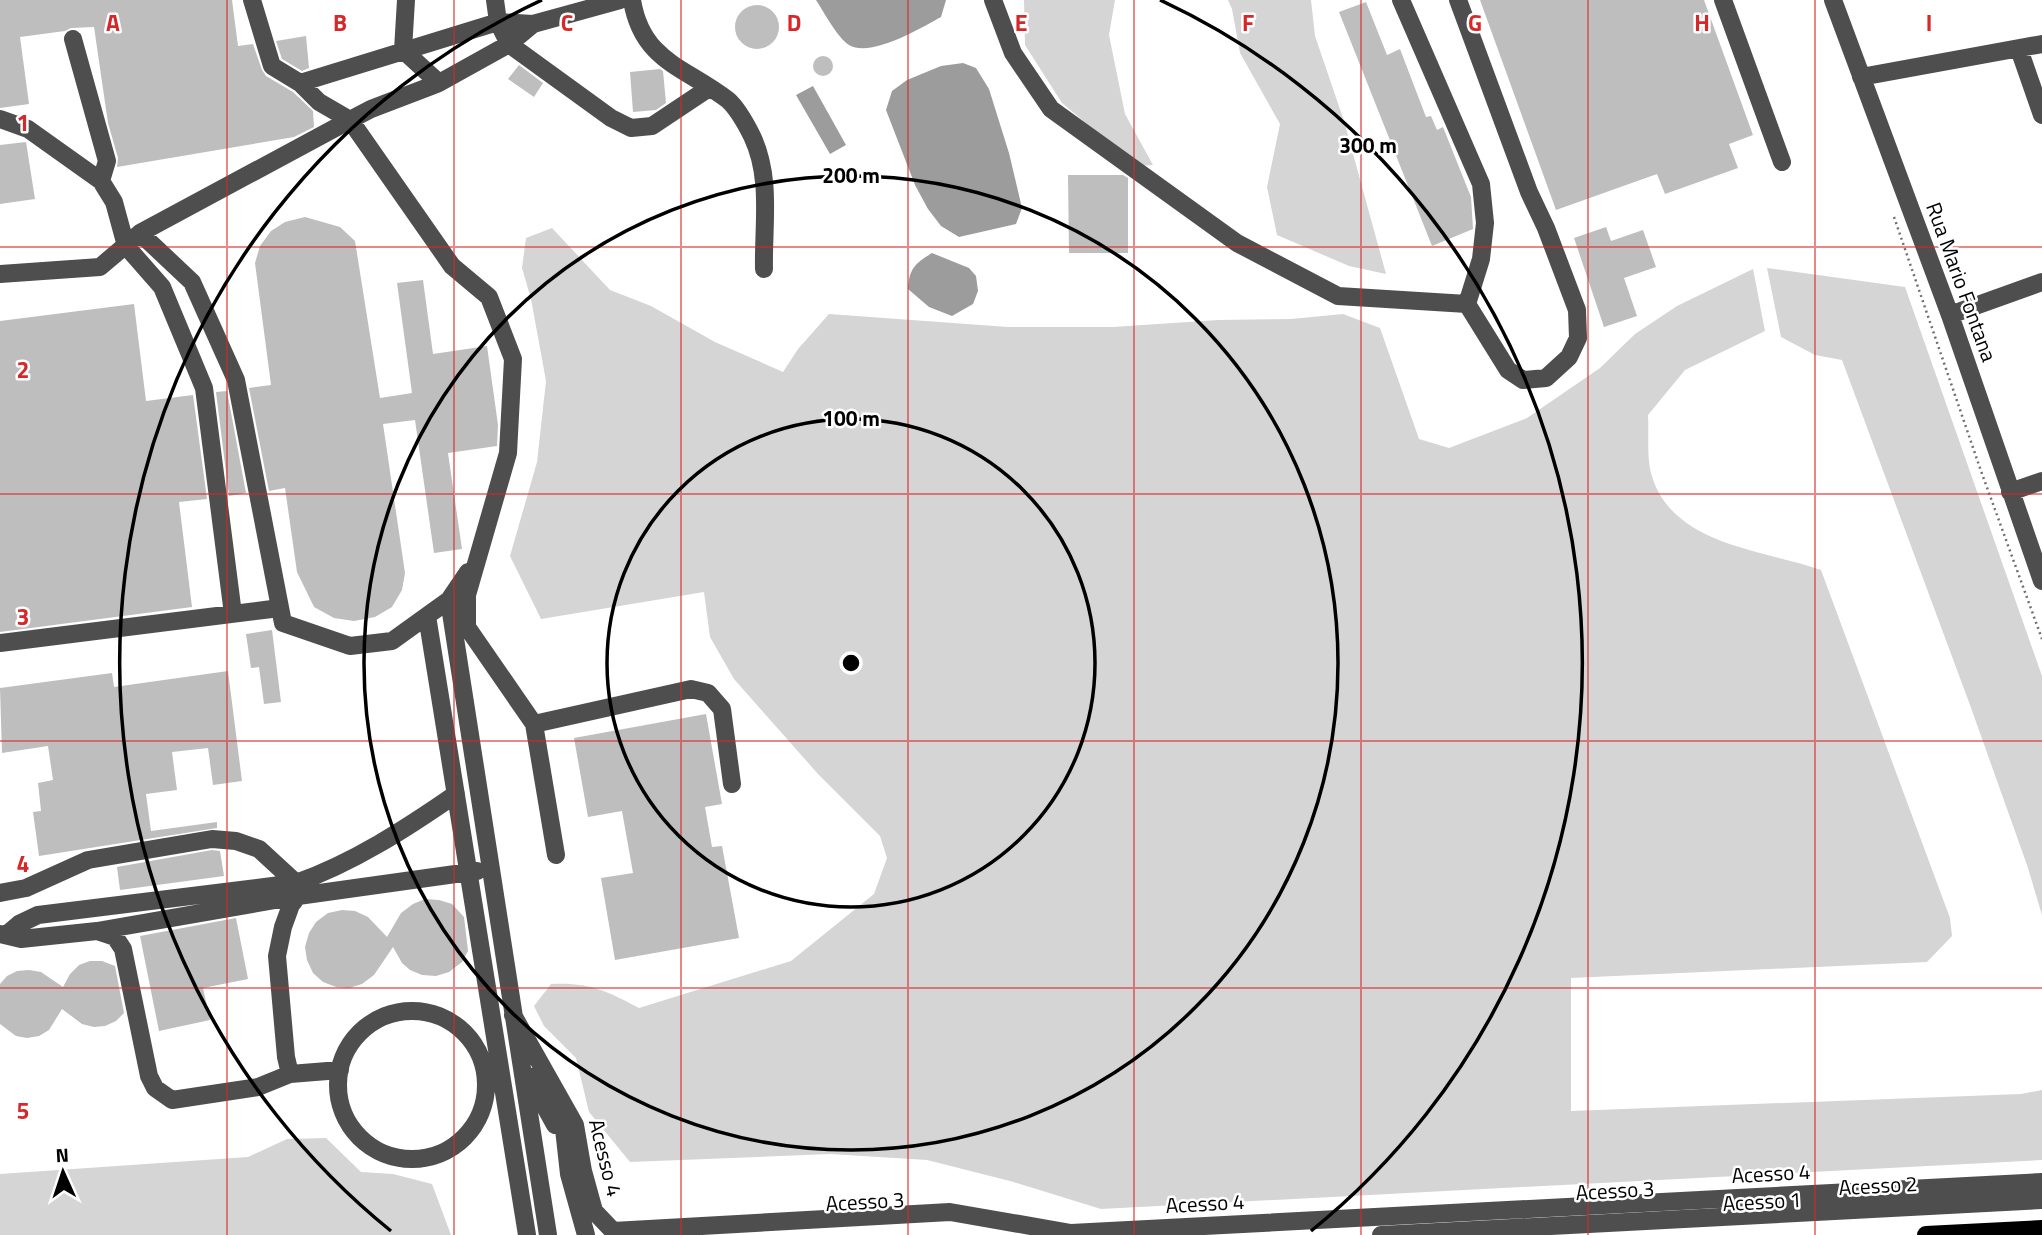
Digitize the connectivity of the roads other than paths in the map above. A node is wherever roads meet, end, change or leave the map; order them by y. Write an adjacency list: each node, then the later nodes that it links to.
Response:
1 (252, 0): 19 (street)
2 (406, 0): 17 (street)
3 (495, 0): 11 (street)
4 (620, 0): 12 (street)
5 (632, 0): 21 (street)
6 (993, 0): 31 (street)
7 (1401, 0): 31 (street)
8 (1458, 0): 31 (street)
9 (1723, 0): 25 (street)
10 (1833, 0): 18 (street, Rua Mario Fontana)
11 (498, 23): 12 (street); 14 (street); 17 (street)
12 (533, 24): 14 (street)
13 (73, 39): 26 (street)
14 (509, 44): 20 (street); 21 (street)
15 (2042, 44): 16 (street)
16 (2019, 49): 18 (street); 22 (street)
17 (403, 50): 19 (street); 20 (street)
18 (1861, 78): 32 (street, Rua Mario Fontana)
19 (300, 83): 24 (street)
20 (439, 83): 24 (street)
21 (709, 88): 28 (street)
22 (2042, 115)
23 (0, 119): 26 (street)
24 (351, 120): 27 (street); 35 (street)
25 (1782, 162)
26 (101, 181): 27 (street)
27 (133, 239): 29 (street); 38 (street); 39 (street)
28 (764, 269)
29 (0, 274)
30 (2042, 282): 32 (street)
31 (1467, 304)
32 (1950, 315): 34 (street, Rua Mario Fontana)
33 (2042, 481): 34 (street)
34 (2010, 492): 36 (street, Rua Mario Fontana)
35 (478, 558): 37 (street); 42 (street)
36 (2042, 581)
37 (449, 600): 40 (street); 46 (street)
38 (280, 608): 39 (street); 40 (street)
39 (233, 614): 41 (street)
40 (427, 616): 44 (street)
41 (0, 643)
42 (534, 724): 43 (street); 45 (street)
43 (732, 784)
44 (456, 794): 47 (street); 48 (street)
45 (556, 855)
46 (490, 869): 47 (street); 53 (street)
47 (468, 872): 48 (street); 52 (street)
48 (297, 890): 49 (street); 50 (street); 51 (street); 56 (street)
49 (0, 893)
50 (97, 931): 51 (street); 56 (street)
51 (3, 934)
52 (486, 983): 54 (street); 58 (street)
53 (517, 1040): 59 (street, Acesso 4); 65 (street); 66 (street); 67 (street); 68 (street)
54 (482, 1058): 55 (street); 57 (street)
55 (340, 1070): 56 (street); 57 (street)
56 (290, 1074)
57 (487, 1084): 58 (street)
58 (509, 1124): 64 (street)
59 (2042, 1182)
60 (2042, 1191): 71 (street, Acesso 3)
61 (2042, 1200): 72 (street, Acesso 2)
62 (2042, 1210): 73 (street, Acesso 1)
63 (2042, 1229): 74 (main road)
64 (527, 1235)
65 (548, 1235)
66 (576, 1235)
67 (586, 1235)
68 (609, 1235)
69 (690, 1235): 70 (street, Acesso 3)
70 (1041, 1235)
71 (1191, 1235)
72 (1381, 1235)
73 (1568, 1235)
74 (1926, 1235)

